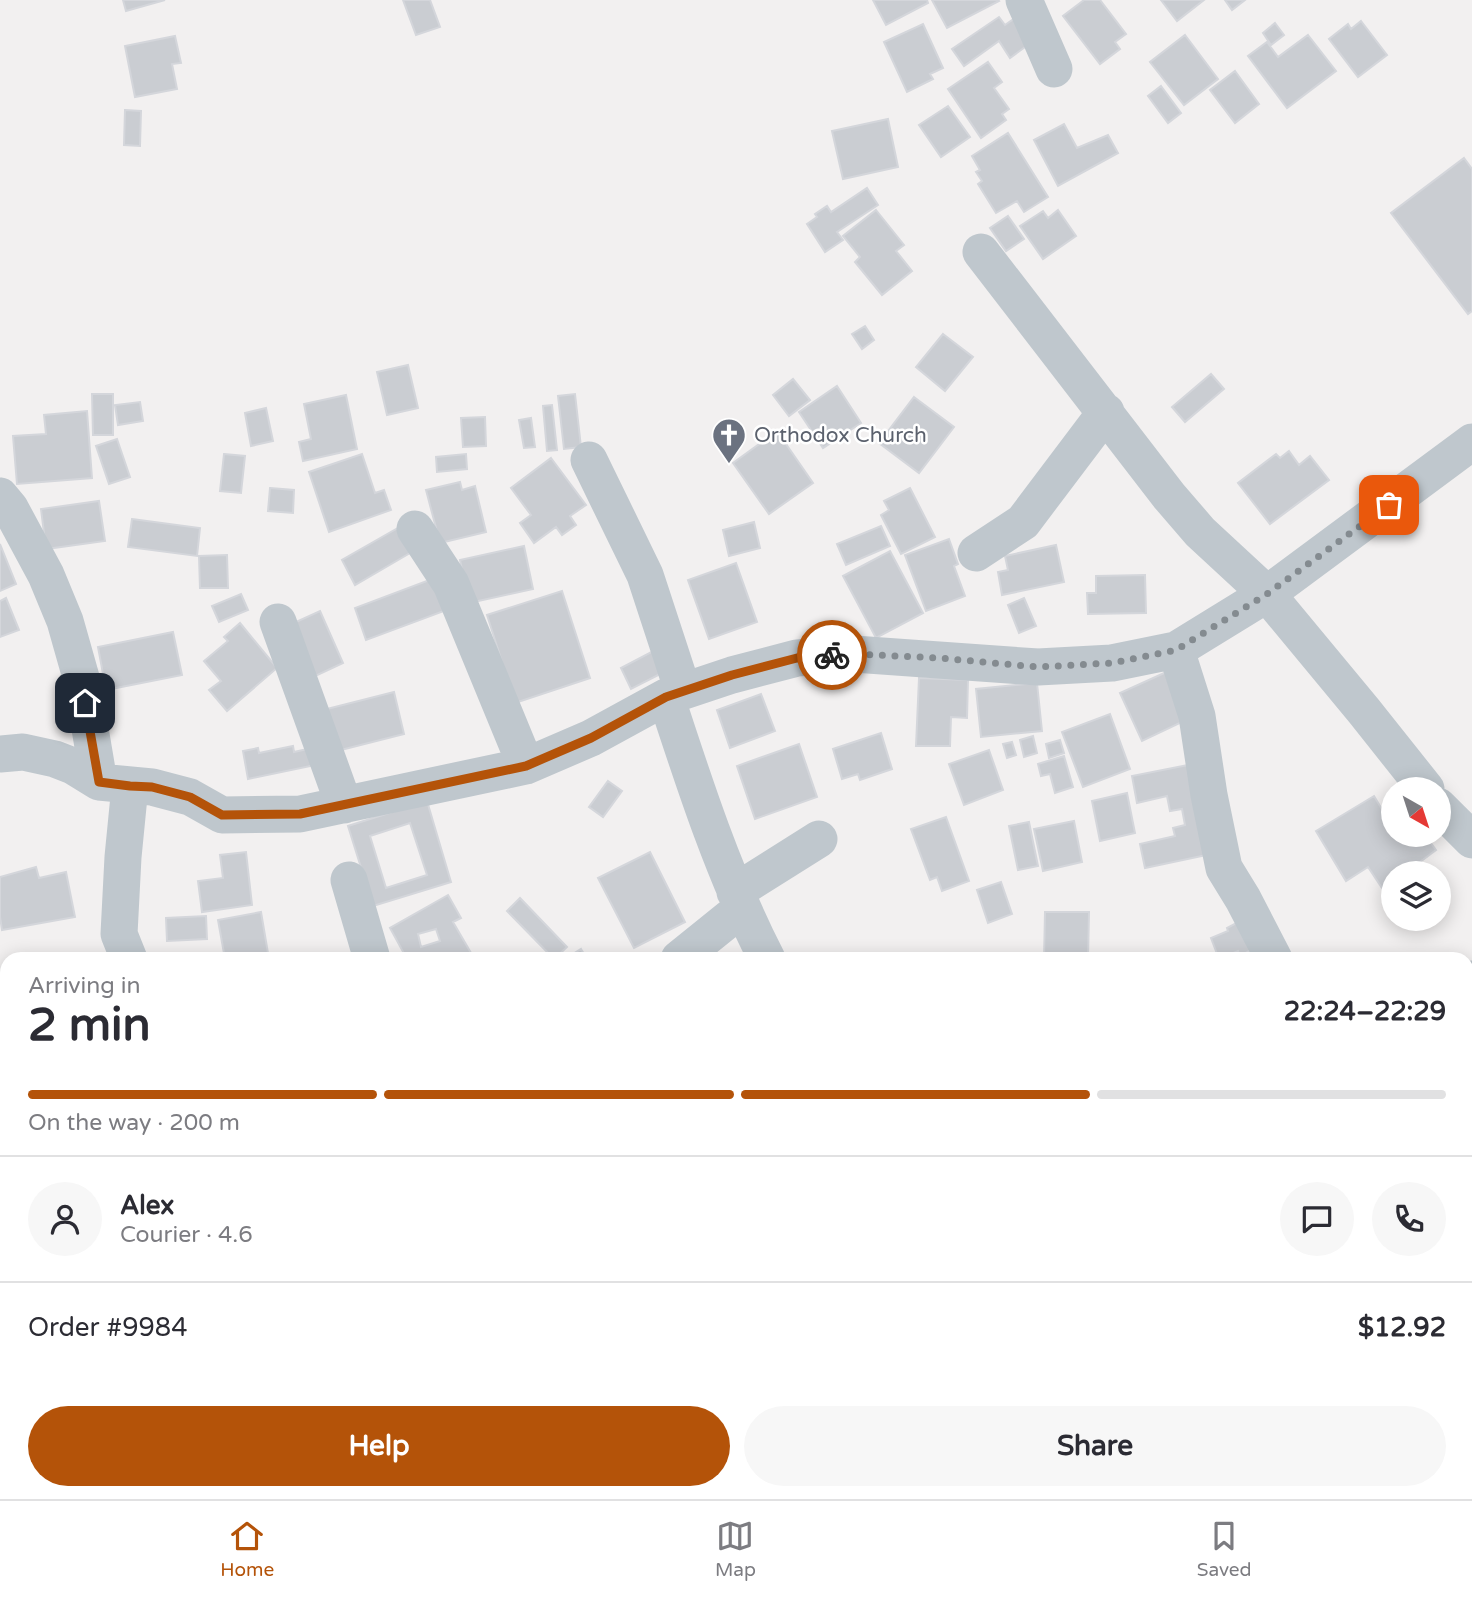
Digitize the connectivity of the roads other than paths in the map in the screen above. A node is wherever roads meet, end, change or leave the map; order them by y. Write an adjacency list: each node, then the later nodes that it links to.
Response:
1 (1024, 0): 2 (street)
2 (1054, 69)
3 (981, 252): 4 (street)
4 (1106, 412): 9 (street); 10 (street)
5 (1472, 442): 10 (street)
6 (589, 460): 13 (street)
7 (0, 496): 17 (street)
8 (415, 529): 15 (street)
9 (976, 554)
10 (1267, 594): 12 (street); 16 (street)
11 (278, 622): 18 (street)
12 (1176, 650): 13 (street); 28 (street)
13 (674, 694): 15 (street); 23 (street)
14 (0, 754): 17 (street)
15 (526, 766): 18 (street)
16 (1416, 777)
17 (115, 784): 18 (street); 24 (street)
18 (344, 805)
19 (1451, 819): 21 (street)
20 (819, 839): 23 (street)
21 (1472, 840)
22 (349, 880): 25 (street)
23 (738, 901): 26 (street); 27 (street)
24 (126, 952)
25 (370, 952)
26 (686, 952)
27 (764, 952)
28 (1270, 952)

